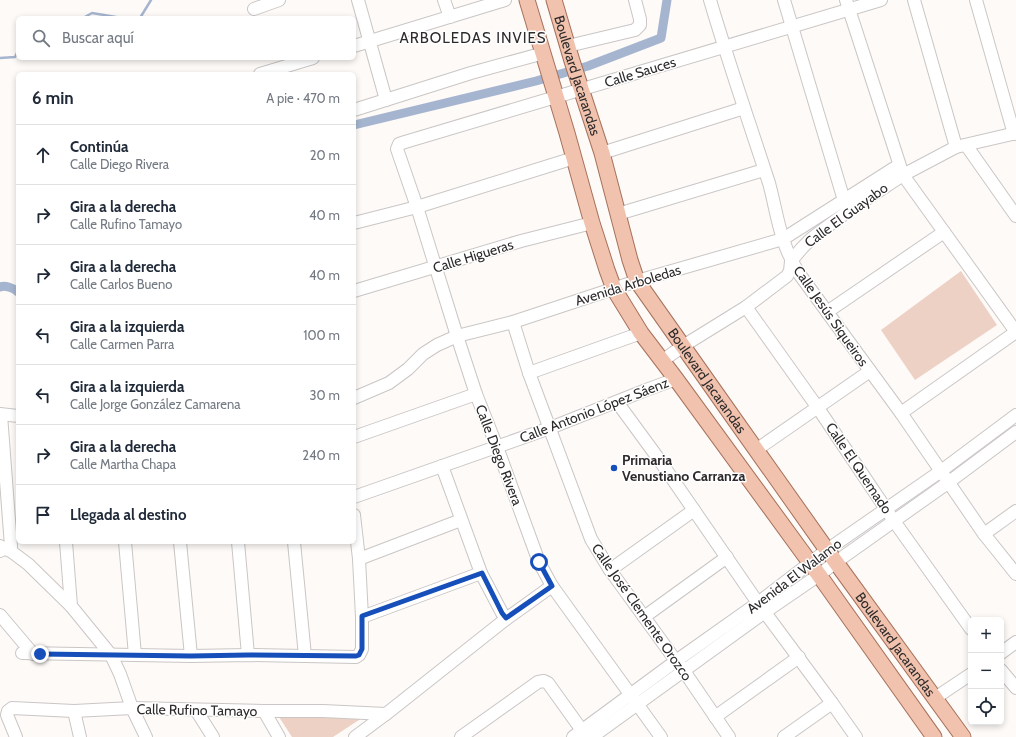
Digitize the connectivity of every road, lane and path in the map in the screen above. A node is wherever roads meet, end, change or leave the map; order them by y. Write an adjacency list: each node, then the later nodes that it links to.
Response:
1 (279, 0): 14 (street)
2 (358, 0): 17 (street)
3 (444, 0): 15 (street)
4 (504, 0): 15 (street)
5 (527, 0): 21 (main road, Boulevard Jacarandas)
6 (554, 0): 19 (main road, Boulevard Jacarandas)
7 (635, 0): 19 (street)
8 (710, 0): 20 (street, Calle Jesús Siqueiros)
9 (784, 0): 16 (street)
10 (881, 0): 13 (street, Calle Sauces)
11 (914, 0): 31 (street)
12 (976, 0): 29 (street)
13 (847, 5): 16 (street, Calle Sauces); 35 (street)
14 (254, 9)
15 (450, 17): 17 (street)
16 (792, 26): 20 (street, Calle Sauces); 36 (street)
17 (370, 41): 18 (street); 26 (street)
18 (356, 45)
19 (568, 46): 25 (main road, Boulevard Jacarandas)
20 (724, 47): 25 (street, Calle Sauces); 27 (street, Calle Jesús Siqueiros)
21 (544, 53): 24 (main road, Boulevard Jacarandas); 26 (street)
22 (306, 60): 23 (street)
23 (267, 72)
24 (552, 83): 25 (street, Calle Sauces); 30 (street, Calle Sauces); 33 (main road, Boulevard Jacarandas)
25 (579, 83): 32 (main road, Boulevard Jacarandas)
26 (386, 100): 28 (street)
27 (744, 108): 32 (street); 34 (street, Calle Jesús Siqueiros)
28 (356, 109)
29 (1015, 133): 31 (street, Calle El Guayabo)
30 (399, 144): 37 (street, Calle Diego Rivera)
31 (961, 146): 35 (street, Calle El Guayabo); 39 (street)
32 (602, 153): 38 (main road, Boulevard Jacarandas)
33 (574, 158): 37 (street); 41 (main road, Boulevard Jacarandas)
34 (764, 170): 38 (street); 43 (street, Calle Jesús Siqueiros)
35 (901, 170): 36 (street, Calle El Guayabo); 42 (street)
36 (846, 206): 43 (street, Avenida Arboledas); 44 (street, Calle El Guayabo)
37 (417, 207): 40 (street); 45 (street, Calle Diego Rivera)
38 (618, 214): 46 (main road, Boulevard Jacarandas)
39 (1016, 216)
40 (356, 222)
41 (592, 223): 45 (street, Calle Higueras); 47 (main road, Boulevard Jacarandas)
42 (944, 232): 50 (street); 52 (street)
43 (783, 239): 44 (street, Calle Jesús Siqueiros); 46 (street, Avenida Arboledas)
44 (792, 261): 49 (street, Calle El Guayabo); 50 (street, Calle Jesús Siqueiros)
45 (436, 268): 48 (street, Calle Higueras); 54 (street, Calle Diego Rivera)
46 (637, 281): 47 (street, Avenida Arboledas); 55 (main road, Boulevard Jacarandas)
47 (614, 289): 51 (street, Avenida Arboledas); 53 (main road, Boulevard Jacarandas)
48 (356, 290)
49 (746, 307): 55 (street, Calle El Guayabo); 63 (street, Calle El Quemado)
50 (827, 312): 57 (street, Calle Jesús Siqueiros)
51 (513, 322): 54 (street, Avenida Arboledas); 58 (street, Calle José Clemente Orozco)
52 (1016, 332): 64 (street)
53 (641, 333): 56 (main road, Boulevard Jacarandas); 58 (street)
54 (457, 336): 60 (street, Calle Diego Rivera); 61 (street, Avenida Arboledas)
55 (683, 346): 56 (street, Calle El Guayabo); 72 (main road, Boulevard Jacarandas)
56 (662, 361): 59 (main road, Boulevard Jacarandas)
57 (870, 371): 63 (street); 64 (street, Calle Jesús Siqueiros)
58 (529, 373): 68 (street, Calle José Clemente Orozco)
59 (676, 379): 62 (street, Calle Antonio López Sáenz); 93 (main road, Boulevard Jacarandas)
60 (476, 394): 70 (street); 71 (street, Calle Diego Rivera)
61 (356, 397)
62 (616, 402): 68 (street, Calle Antonio López Sáenz); 78 (street)
63 (818, 408): 72 (street); 77 (street, Calle El Quemado)
64 (900, 413): 74 (street, Calle Jesús Siqueiros)
65 (1, 415): 67 (street); 89 (street)
66 (1016, 415): 74 (street, Avenida El Walamo)
67 (16, 416)
68 (550, 428): 71 (street, Calle Antonio López Sáenz); 94 (street, Calle José Clemente Orozco)
69 (1016, 432): 75 (street, Avenida El Walamo)
70 (356, 436)
71 (497, 447): 73 (street, Calle Antonio López Sáenz); 98 (street, Calle Diego Rivera)
72 (756, 450): 90 (main road, Boulevard Jacarandas)
73 (442, 466): 76 (street, Calle Antonio López Sáenz); 80 (street)
74 (941, 471): 75 (street, Calle Jesús Siqueiros); 77 (street, Avenida El Walamo)
75 (948, 482): 81 (street, Avenida El Walamo); 83 (street, Calle Jesús Siqueiros)
76 (356, 496)
77 (886, 509): 81 (street, Calle El Quemado); 90 (street, Avenida El Walamo)
78 (694, 510): 91 (street); 94 (street)
79 (1016, 511): 83 (street)
80 (462, 520): 92 (street); 95 (street)
81 (894, 521): 90 (street, Avenida El Walamo); 105 (street, Calle El Quemado)
82 (356, 533): 92 (street)
83 (984, 534): 96 (street, Calle Jesús Siqueiros)
84 (66, 544): 99 (street)
85 (125, 544): 109 (street)
86 (180, 544): 111 (street)
87 (238, 544): 110 (street)
88 (294, 544): 112 (street)
89 (2, 549): 99 (street)
90 (832, 556): 93 (street, Avenida El Walamo); 97 (street, Avenida El Walamo); 118 (main road, Boulevard Jacarandas)
91 (727, 557): 100 (street); 103 (street)
92 (359, 559): 102 (street)
93 (810, 563): 97 (main road, Boulevard Jacarandas); 100 (street, Avenida El Walamo)
94 (610, 570): 103 (street, Calle José Clemente Orozco)
95 (482, 573): 102 (street); 104 (street)
96 (1016, 574)
97 (819, 575): 100 (street, Avenida El Walamo); 139 (main road, Boulevard Jacarandas)
98 (552, 586): 104 (street); 119 (street, Calle Diego Rivera)
99 (71, 606): 108 (street)
100 (762, 607): 113 (street); 114 (street, Avenida El Walamo)
101 (0, 615): 108 (street)
102 (362, 616): 112 (street)
103 (644, 617): 114 (street, Calle José Clemente Orozco)
104 (506, 618): 125 (street)
105 (968, 625)
106 (1016, 642): 107 (street)
107 (1004, 651)
108 (110, 655): 109 (street); 121 (street)
109 (135, 655): 111 (street)
110 (248, 655): 111 (street); 112 (street)
111 (191, 656)
112 (305, 656)
113 (799, 657): 120 (street); 126 (street)
114 (680, 666): 119 (street, Avenida El Walamo); 126 (street, Calle José Clemente Orozco)
115 (1004, 674): 117 (street)
116 (968, 676): 118 (street)
117 (1016, 688)
118 (935, 698): 140 (main road, Boulevard Jacarandas)
119 (634, 699): 127 (street, Avenida El Walamo); 135 (street, Calle Diego Rivera)
120 (832, 703): 137 (street); 138 (street)
121 (132, 708): 122 (street, Calle Rufino Tamayo); 123 (street, Calle Rufino Tamayo); 130 (street)
122 (196, 710): 124 (street, Calle Rufino Tamayo); 131 (street)
123 (74, 711): 128 (street, Calle Rufino Tamayo); 129 (street)
124 (264, 711): 125 (street, Calle Rufino Tamayo); 132 (street)
125 (386, 714): 133 (street)
126 (715, 717): 136 (street, Calle José Clemente Orozco)
127 (584, 735): 134 (street)
128 (16, 737)
129 (80, 737)
130 (146, 737)
131 (214, 737)
132 (279, 737)
133 (355, 737)
134 (461, 737)
135 (661, 737)
136 (729, 737)
137 (784, 737)
138 (856, 737)
139 (934, 737)
140 (963, 737)

